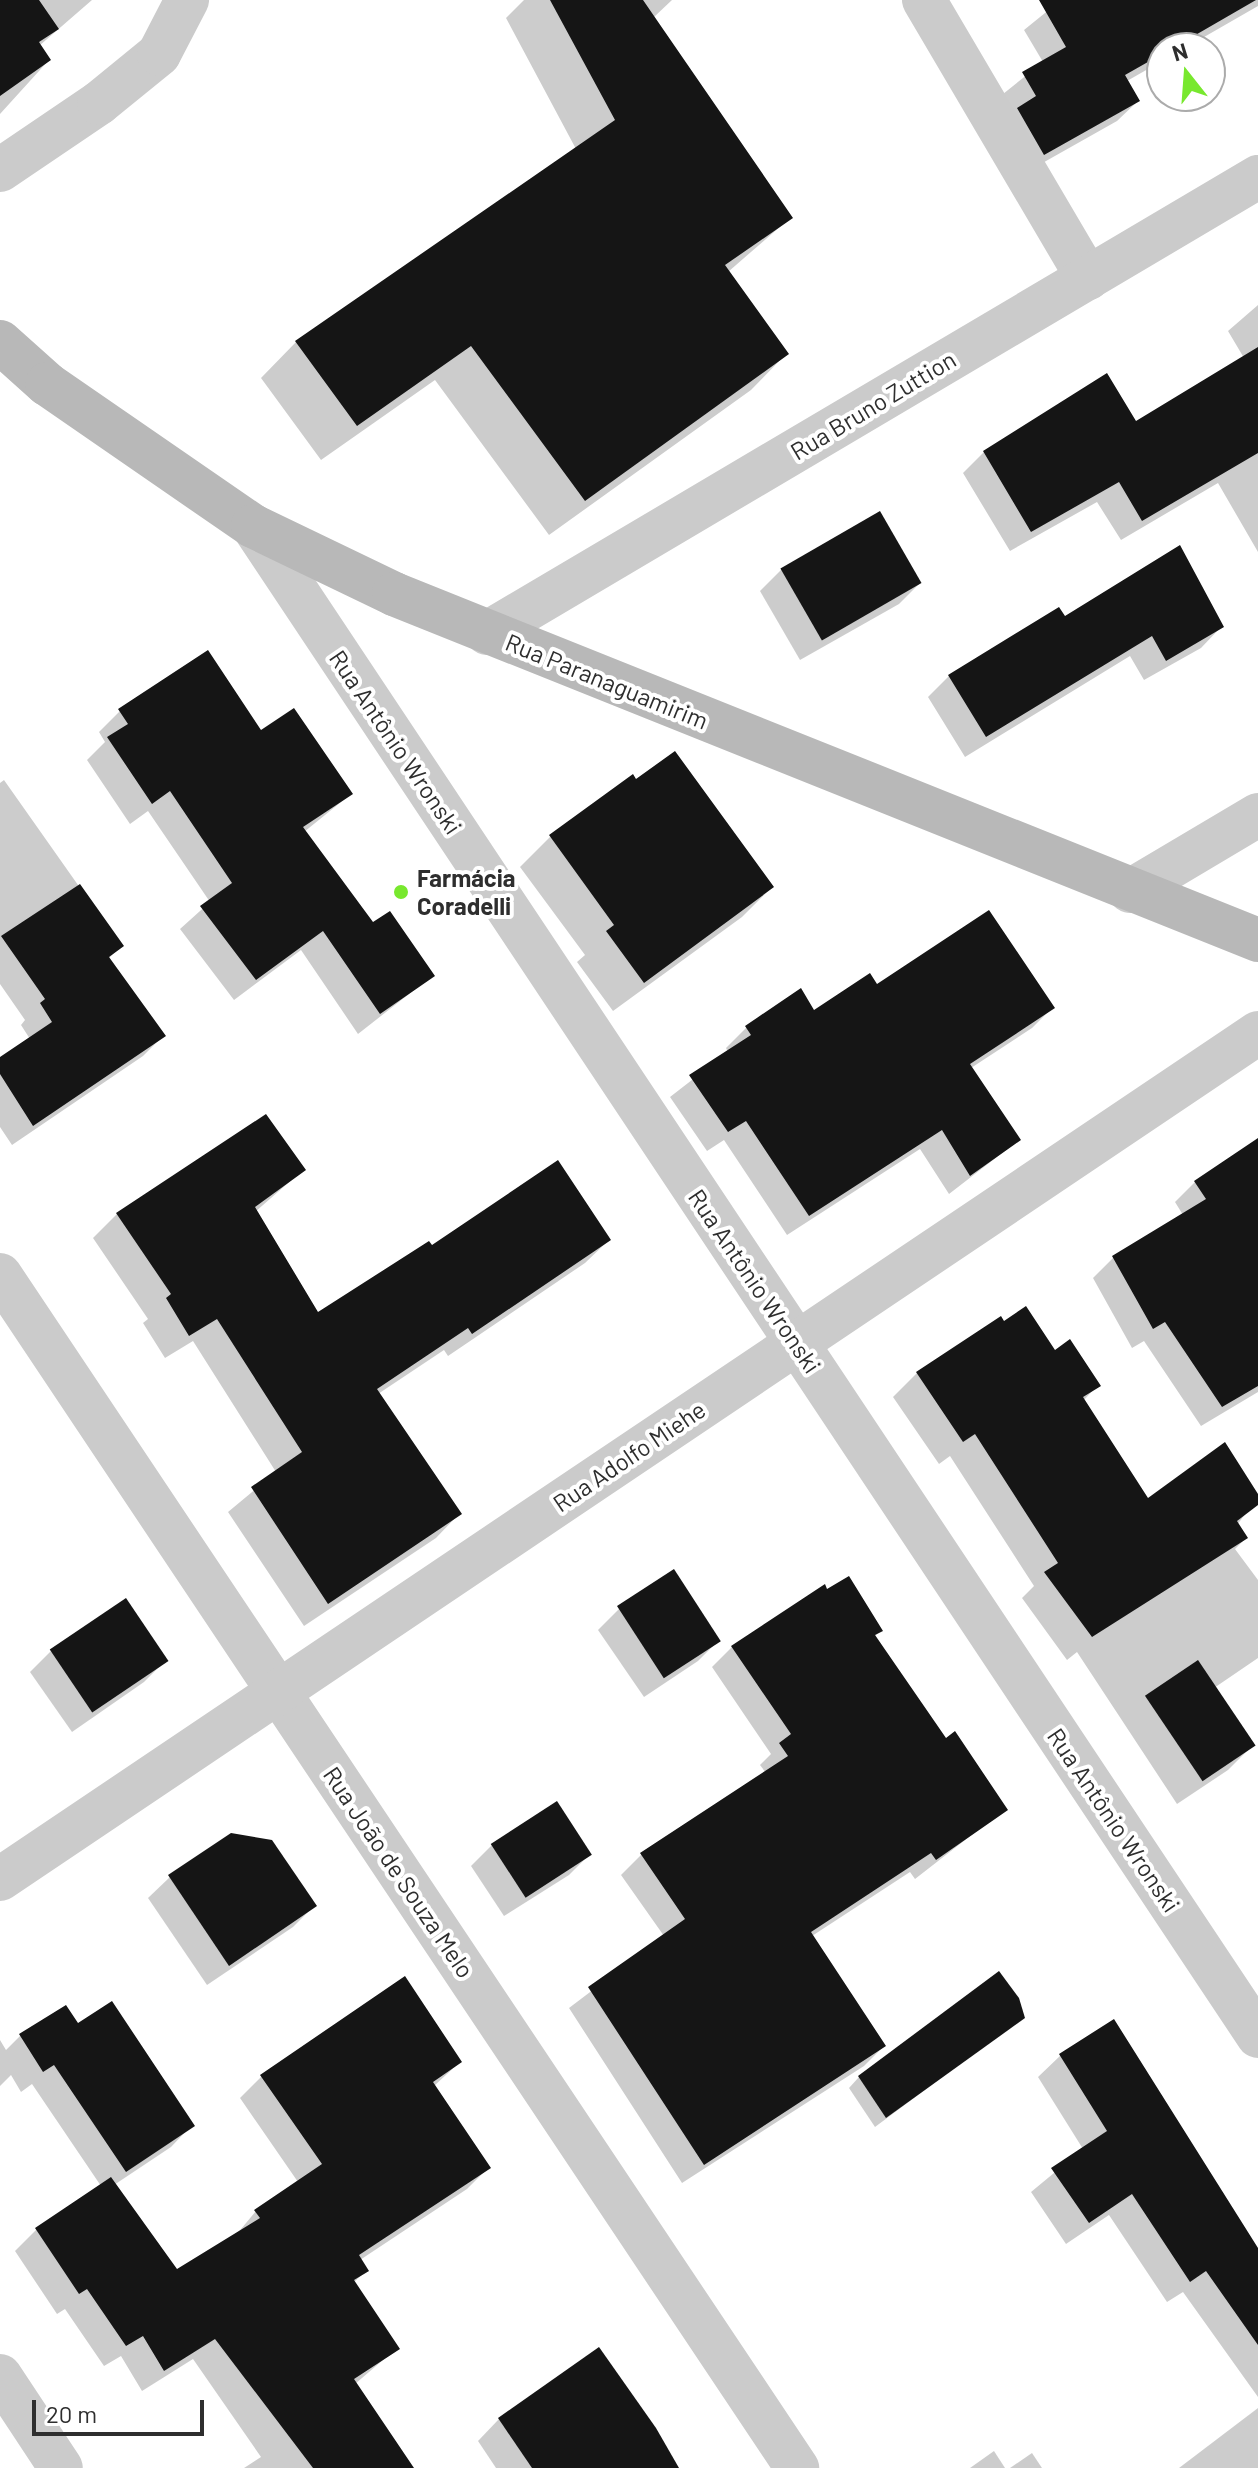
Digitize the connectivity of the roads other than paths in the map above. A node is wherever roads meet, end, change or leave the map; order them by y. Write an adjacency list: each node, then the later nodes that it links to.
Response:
1 (187, 0): 3 (street)
2 (924, 0): 5 (street)
3 (0, 170)
4 (1258, 177): 5 (street, Rua Bruno Zuttion)
5 (1088, 278): 8 (street, Rua Bruno Zuttion)
6 (0, 342): 7 (street, Rua Paranaguamirim)
7 (253, 526): 8 (street, Rua Paranaguamirim); 14 (street, Rua Antônio Wronski)
8 (487, 633): 10 (street, Rua Paranaguamirim)
9 (1258, 815): 10 (street)
10 (1130, 891): 11 (street, Rua Paranaguamirim)
11 (1258, 940)
12 (1258, 1033): 14 (street, Rua Adolfo Miehe)
13 (0, 1275): 15 (street, Rua João de Souza Melo)
14 (796, 1343): 15 (street, Rua Adolfo Miehe); 17 (street, Rua Antônio Wronski)
15 (278, 1692): 16 (street, Rua Adolfo Miehe); 20 (street, Rua João de Souza Melo)
16 (0, 1879)
17 (1258, 2036)
18 (0, 2376): 19 (street)
19 (61, 2468)
20 (797, 2468)

